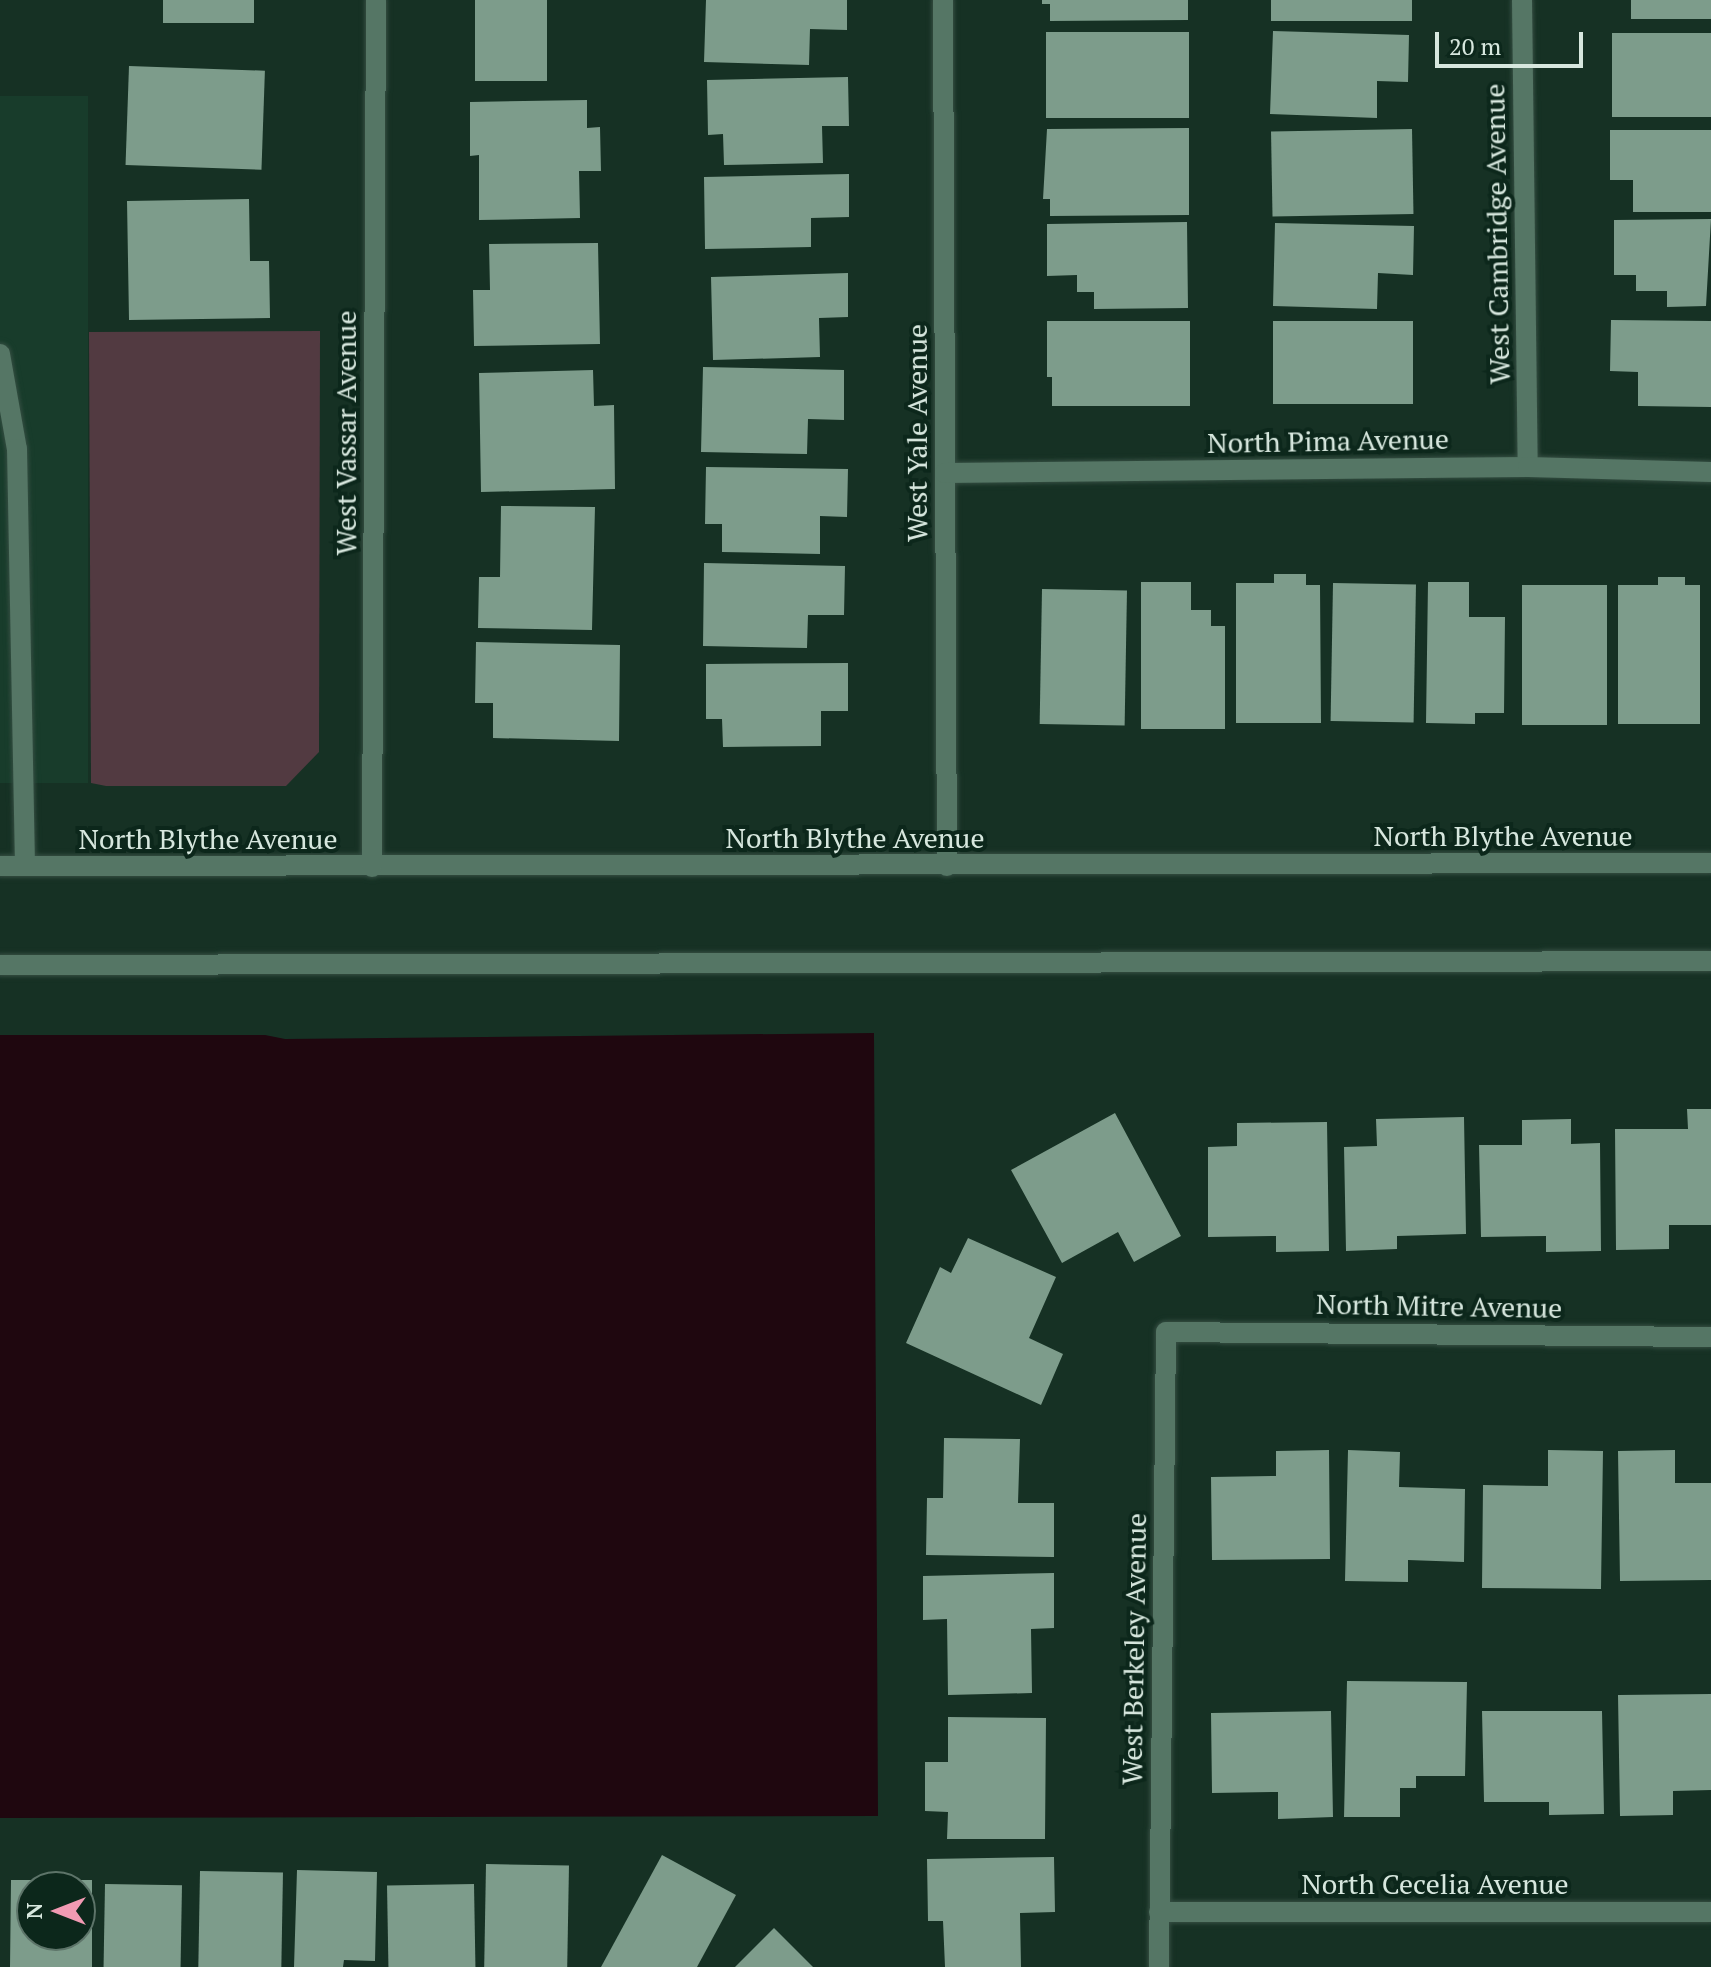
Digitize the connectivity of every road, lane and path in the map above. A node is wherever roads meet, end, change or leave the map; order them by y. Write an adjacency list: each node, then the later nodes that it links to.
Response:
1 (376, 0): 14 (street, West Vassar Avenue)
2 (943, 0): 7 (street, West Yale Avenue)
3 (1522, 0): 5 (street, West Cambridge Avenue)
4 (0, 354): 9 (street)
5 (1528, 467): 6 (street, North Pima Avenue); 7 (street, North Pima Avenue)
6 (1711, 472)
7 (945, 473): 13 (street, West Yale Avenue)
8 (0, 677): 9 (street)
9 (21, 678): 12 (street)
10 (1711, 863): 13 (street, North Blythe Avenue)
11 (0, 866): 12 (street, North Blythe Avenue)
12 (25, 866): 14 (street, North Blythe Avenue)
13 (947, 866): 14 (street, North Blythe Avenue)
14 (372, 867)
15 (1711, 961): 16 (street)
16 (0, 965)
17 (1166, 1332): 18 (street, North Mitre Avenue); 19 (street, West Berkeley Avenue)
18 (1711, 1337)
19 (1159, 1912): 20 (street, North Cecelia Avenue); 21 (street, West Berkeley Avenue)
20 (1711, 1912)
21 (1159, 1967)

